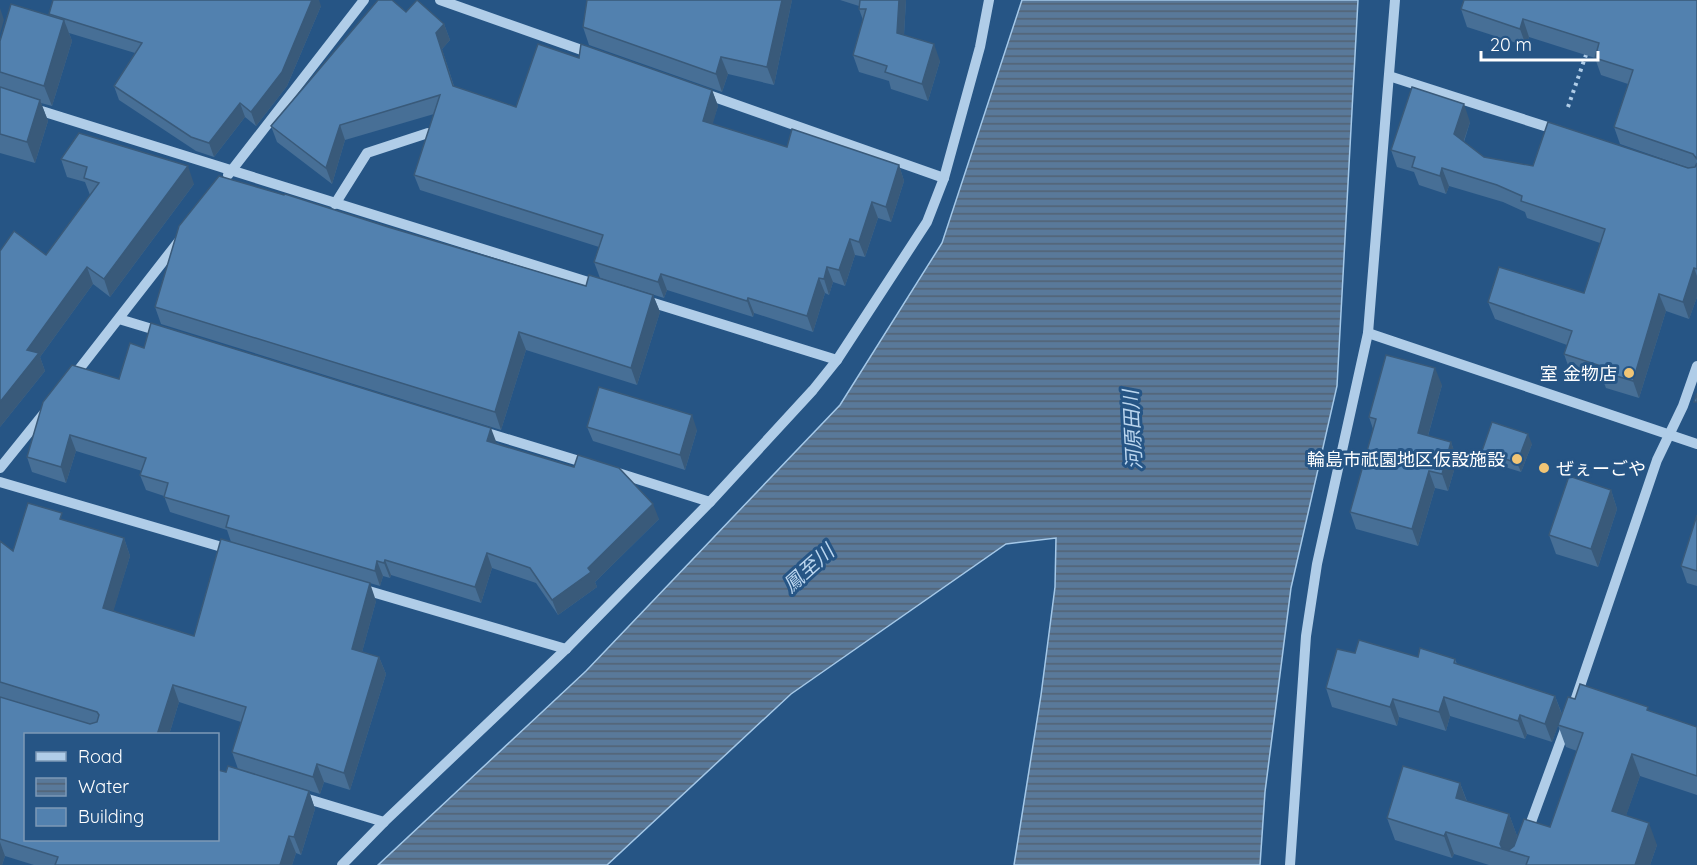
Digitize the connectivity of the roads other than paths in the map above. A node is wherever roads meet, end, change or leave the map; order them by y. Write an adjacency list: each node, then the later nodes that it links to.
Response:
1 (364, 0): 11 (street)
2 (440, 0): 5 (street)
3 (989, 0): 12 (street)
4 (1395, 0): 6 (street)
5 (608, 59)
6 (1389, 76): 10 (street); 19 (street)
7 (698, 91): 12 (street)
8 (22, 105): 11 (street)
9 (428, 133): 14 (street)
10 (1565, 133)
11 (230, 171): 13 (street); 14 (street)
12 (944, 178): 21 (street)
13 (224, 183)
14 (335, 204): 16 (street)
15 (189, 228): 18 (street)
16 (609, 289)
17 (632, 296): 21 (street)
18 (119, 319): 20 (street); 23 (street)
19 (1368, 333): 26 (street); 40 (street)
20 (176, 336)
21 (837, 360): 32 (street)
22 (1697, 366): 26 (street)
23 (67, 384)
24 (52, 403): 29 (street)
25 (471, 428): 28 (street)
26 (1669, 435): 27 (street); 38 (street)
27 (1697, 444)
28 (596, 466)
29 (0, 468)
30 (608, 470): 32 (street)
31 (0, 482): 33 (street)
32 (710, 502): 35 (street)
33 (238, 552)
34 (351, 586): 35 (street)
35 (566, 649): 37 (street)
36 (284, 791): 37 (street)
37 (384, 822): 39 (street)
38 (1523, 843)
39 (342, 865)
40 (1290, 865)

